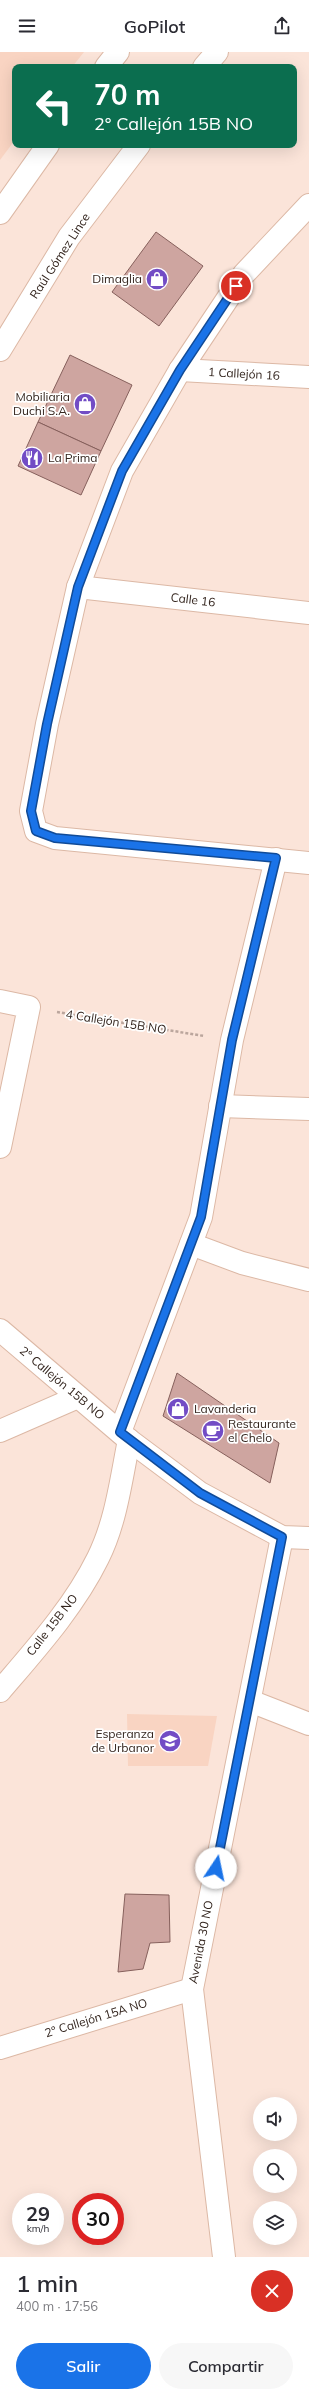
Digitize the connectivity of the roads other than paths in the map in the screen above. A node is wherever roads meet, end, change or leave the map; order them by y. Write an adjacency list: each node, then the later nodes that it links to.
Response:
1 (118, 52): 3 (street)
2 (217, 52): 4 (street)
3 (108, 64)
4 (207, 64)
5 (46, 148): 8 (street)
6 (137, 148): 9 (street, Raúl Gómez Lince)
7 (309, 205): 10 (street)
8 (0, 213)
9 (0, 350)
10 (180, 370): 11 (street, 1 Callejón 16); 12 (street)
11 (309, 377)
12 (78, 587): 13 (street, Calle 16); 14 (street)
13 (309, 613)
14 (276, 858): 15 (street); 17 (street, Calle 15B NO)
15 (309, 863)
16 (0, 1001): 19 (street)
17 (220, 1106): 18 (street); 20 (street, Calle 15B NO)
18 (309, 1109)
19 (0, 1147)
20 (191, 1244): 21 (street); 25 (street, Calle 15B NO)
21 (309, 1280)
22 (0, 1330): 23 (street, 2° Callejón 15B NO)
23 (78, 1397): 24 (street); 25 (street, 2° Callejón 15B NO)
24 (0, 1431)
25 (125, 1436): 26 (street, 2° Callejón 15B NO); 28 (street, Calle 15B NO)
26 (282, 1537): 27 (street, 2° Callejón 15B NO); 29 (street, Avenida 30 NO)
27 (309, 1538)
28 (0, 1691)
29 (250, 1701): 30 (street); 31 (street, Avenida 30 NO)
30 (309, 1724)
31 (192, 1989): 32 (street, 2° Callejón 15A NO); 33 (street, Avenida 30 NO)
32 (0, 2048)
33 (224, 2257)

